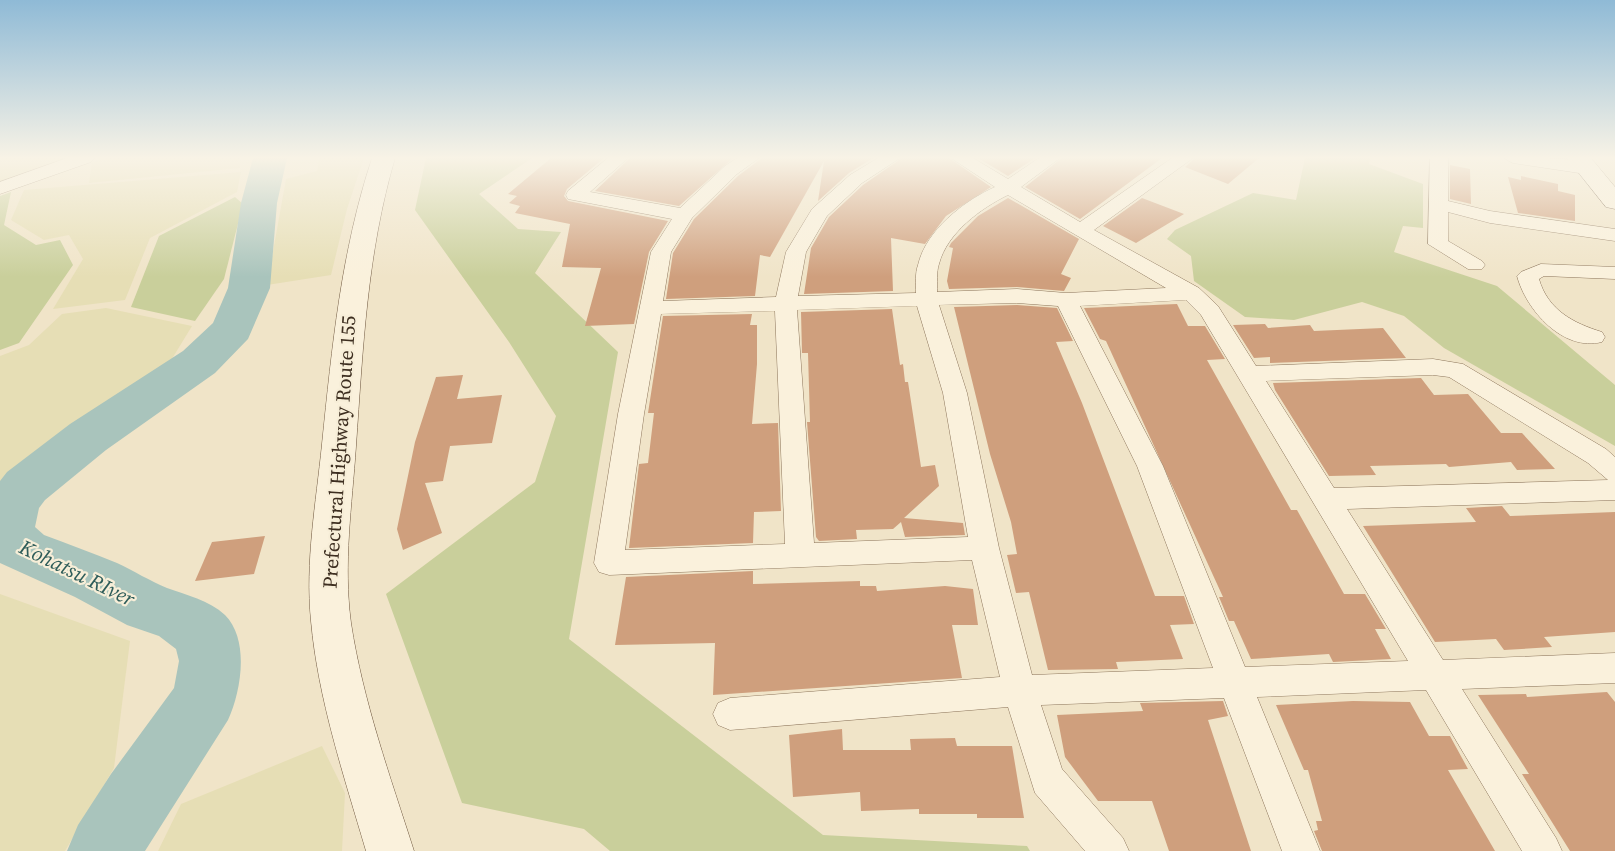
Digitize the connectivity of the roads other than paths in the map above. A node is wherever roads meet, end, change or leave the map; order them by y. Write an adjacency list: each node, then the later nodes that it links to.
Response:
1 (372, 198): 32 (main road, Prefectural Highway Route 155)
2 (590, 198): 10 (street)
3 (701, 198): 10 (street)
4 (836, 198): 18 (street)
5 (988, 198): 16 (street)
6 (1024, 198): 11 (street)
7 (1127, 198): 11 (street)
8 (1438, 198): 9 (street)
9 (1438, 204): 12 (street); 13 (street)
10 (684, 214): 19 (street)
11 (1080, 231): 15 (street)
12 (1615, 235)
13 (1475, 265)
14 (1615, 273): 20 (street)
15 (1191, 292): 17 (street); 21 (street)
16 (926, 299): 17 (street); 18 (street); 25 (street)
17 (1066, 300): 29 (street)
18 (786, 304): 19 (street); 26 (street)
19 (650, 308): 26 (street)
20 (1594, 337)
21 (1248, 374): 22 (street); 24 (street)
22 (1615, 472)
23 (1615, 490): 24 (street)
24 (1325, 500): 28 (street)
25 (984, 548): 26 (street); 30 (street)
26 (800, 555)
27 (1615, 668): 28 (street)
28 (1435, 674): 29 (street); 35 (street)
29 (1236, 682): 30 (street); 34 (street)
30 (1020, 691): 31 (street); 33 (street)
31 (730, 714)
32 (390, 851)
33 (1110, 851)
34 (1301, 851)
35 (1544, 851)

